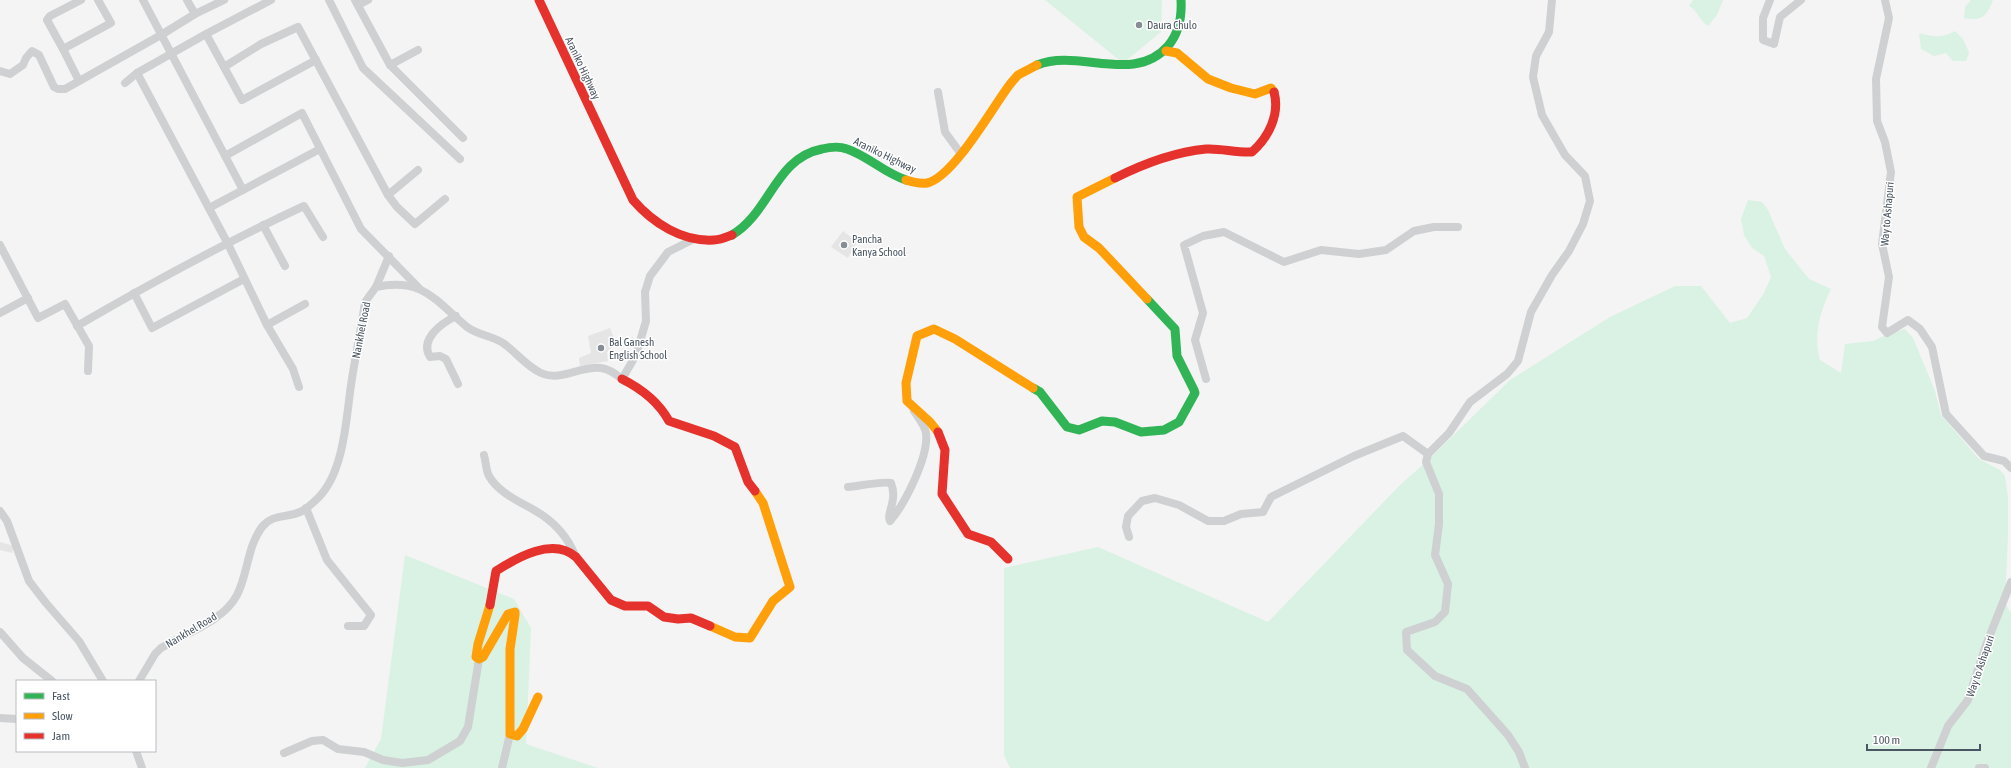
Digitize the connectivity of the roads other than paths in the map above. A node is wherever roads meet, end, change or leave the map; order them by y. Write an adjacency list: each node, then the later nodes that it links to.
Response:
1 (81, 0): 19 (street)
2 (98, 0): 19 (street)
3 (143, 0): 18 (street)
4 (186, 0): 16 (street)
5 (224, 0): 16 (street)
6 (271, 0): 17 (street)
7 (329, 0): 35 (street)
8 (368, 0): 15 (street)
9 (539, 0): 44 (main road, Araniko Highway)
10 (1180, 0): 21 (main road)
11 (1552, 0): 65 (street)
12 (1770, 0): 13 (street)
13 (1801, 0)
14 (1885, 0): 67 (street, Way to Ashapuri)
15 (357, 2): 24 (street)
16 (194, 14): 18 (street)
17 (206, 34): 22 (street); 25 (street)
18 (162, 36): 22 (street); 28 (street)
19 (63, 49): 28 (street)
20 (418, 50): 24 (street)
21 (1166, 51): 33 (main road, Araniko Highway); 64 (main road)
22 (171, 54): 27 (street); 34 (street)
23 (316, 60): 25 (street); 25 (street); 38 (street)
24 (390, 65): 31 (street)
25 (224, 67)
26 (0, 72): 28 (street)
27 (137, 73): 29 (street); 40 (street)
28 (79, 81)
29 (125, 83)
30 (938, 92): 33 (street)
31 (463, 138)
32 (320, 149): 34 (street); 37 (street); 47 (street)
33 (961, 154): 44 (main road, Araniko Highway)
34 (225, 156): 37 (street)
35 (460, 159)
36 (418, 170): 38 (street)
37 (243, 190): 40 (street)
38 (388, 195): 39 (street)
39 (445, 199)
40 (209, 208): 46 (street)
41 (264, 225): 43 (street); 46 (street); 48 (street)
42 (1458, 227): 61 (street)
43 (323, 237)
44 (694, 238): 60 (street)
45 (0, 244): 53 (street)
46 (228, 244): 49 (street); 52 (street)
47 (389, 256): 50 (street, Nankhel Road); 51 (street)
48 (285, 266)
49 (244, 279): 52 (street); 57 (street)
50 (376, 286): 51 (street); 69 (street, Nankhel Road)
51 (419, 288): 56 (street)
52 (134, 293): 58 (street)
53 (28, 298): 55 (street); 58 (street)
54 (305, 304): 57 (street)
55 (0, 312)
56 (456, 316): 60 (street); 62 (street)
57 (267, 325): 63 (street)
58 (77, 326): 59 (street)
59 (88, 371)
60 (622, 379): 72 (main road)
61 (1206, 379)
62 (458, 384)
63 (299, 387)
64 (907, 400): 68 (street); 73 (main road)
65 (1428, 454): 71 (street); 89 (street)
66 (484, 455): 72 (street)
67 (2011, 468)
68 (848, 487)
69 (306, 508): 75 (street); 80 (street, Nankhel Road)
70 (0, 511): 79 (street)
71 (1128, 537)
72 (576, 557): 77 (main road)
73 (1008, 559)
74 (2011, 582): 90 (street, Way to Ashapuri)
75 (348, 626)
76 (0, 632): 78 (street)
77 (479, 659): 84 (main road); 86 (street)
78 (51, 680)
79 (102, 680)
80 (140, 680)
81 (538, 697): 84 (main road)
82 (0, 718): 83 (street)
83 (16, 719)
84 (510, 734): 88 (street)
85 (136, 752): 87 (street)
86 (284, 753)
87 (142, 768)
88 (502, 768)
89 (1525, 768)
90 (1931, 768)
91 (1979, 768): 92 (street)
92 (1984, 768)

